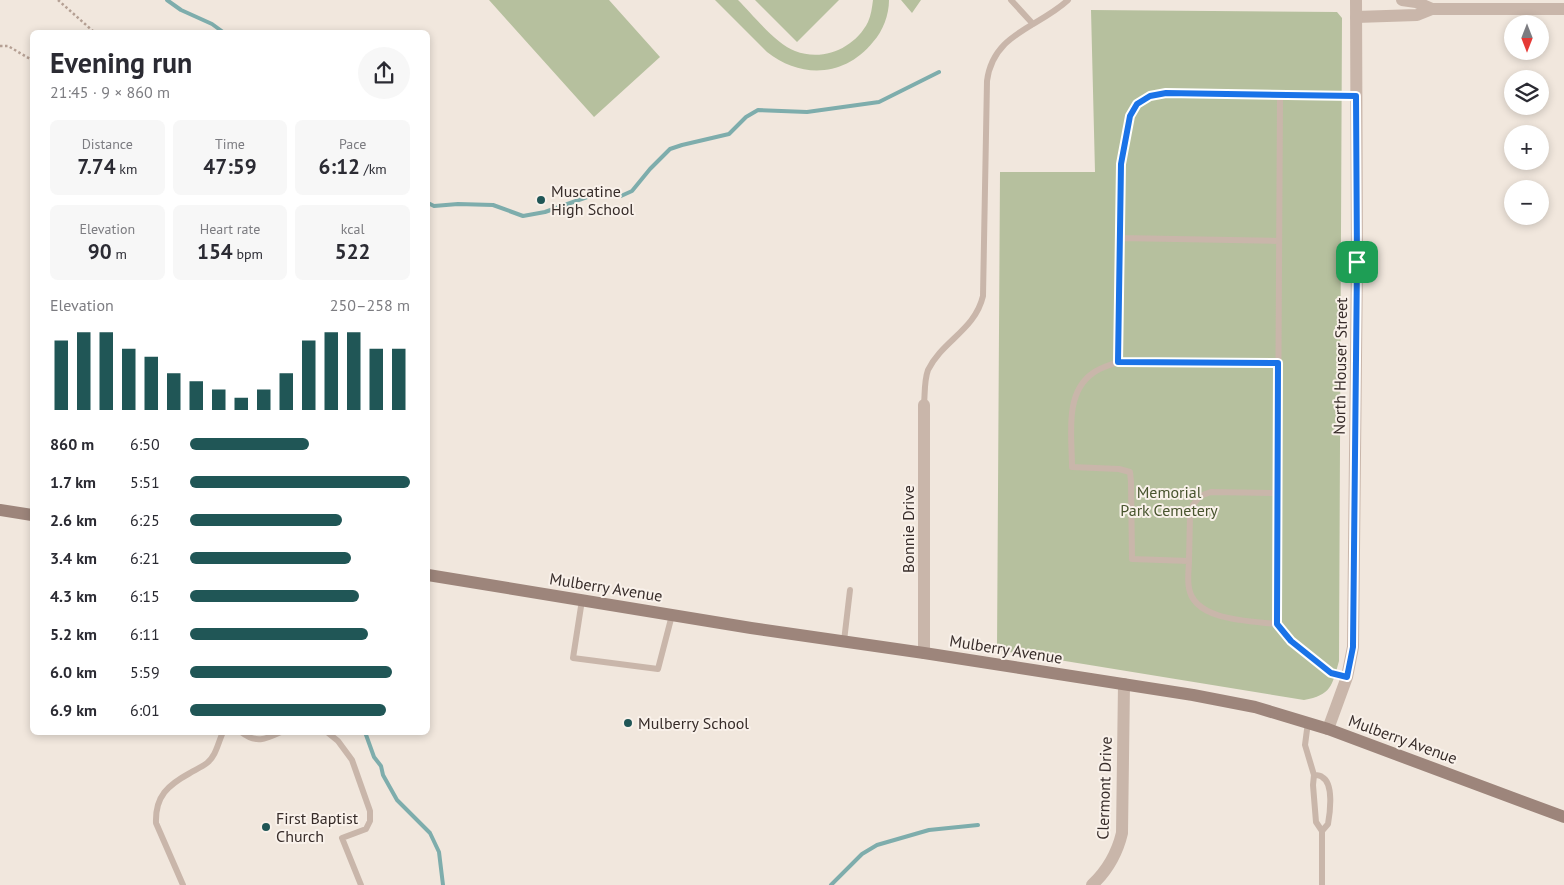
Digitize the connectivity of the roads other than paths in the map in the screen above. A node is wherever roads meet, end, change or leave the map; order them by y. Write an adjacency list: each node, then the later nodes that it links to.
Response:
1 (1012, 0): 8 (lane)
2 (1068, 0): 8 (lane)
3 (1356, 0): 7 (street, North Houser Street)
4 (1402, 0): 5 (street)
5 (1432, 9): 6 (street); 7 (street)
6 (1564, 9)
7 (1356, 17): 10 (street, North Houser Street)
8 (1034, 24): 15 (lane)
9 (1280, 95): 10 (lane); 11 (lane); 12 (lane)
10 (1356, 96): 27 (street, North Houser Street)
11 (1120, 238): 12 (lane); 13 (lane)
12 (1279, 241): 14 (lane)
13 (1118, 362): 14 (lane); 19 (lane)
14 (1278, 363): 16 (lane)
15 (924, 405): 26 (street, Bonnie Drive)
16 (1278, 493): 19 (lane); 24 (lane)
17 (0, 510): 18 (main road)
18 (30, 515)
19 (1188, 561): 24 (lane)
20 (430, 575): 22 (main road, Mulberry Avenue)
21 (850, 590): 25 (lane)
22 (582, 600): 23 (main road, Mulberry Avenue); 23 (lane)
23 (672, 615): 25 (main road, Mulberry Avenue)
24 (1277, 624): 27 (lane)
25 (844, 642): 26 (main road, Mulberry Avenue)
26 (924, 653): 28 (main road, Mulberry Avenue)
27 (1347, 677): 30 (street, North Houser Street)
28 (1124, 684): 29 (main road, Mulberry Avenue); 40 (street, Clermont Drive)
29 (1308, 722): 30 (main road, Mulberry Avenue); 35 (lane)
30 (1328, 729): 36 (main road, Mulberry Avenue)
31 (222, 735): 38 (lane)
32 (246, 735): 33 (lane)
33 (276, 735)
34 (330, 735): 39 (lane)
35 (1314, 775): 37 (lane); 37 (lane)
36 (1564, 816)
37 (1322, 831): 41 (lane)
38 (183, 885)
39 (361, 885)
40 (1092, 885)
41 (1322, 885)

